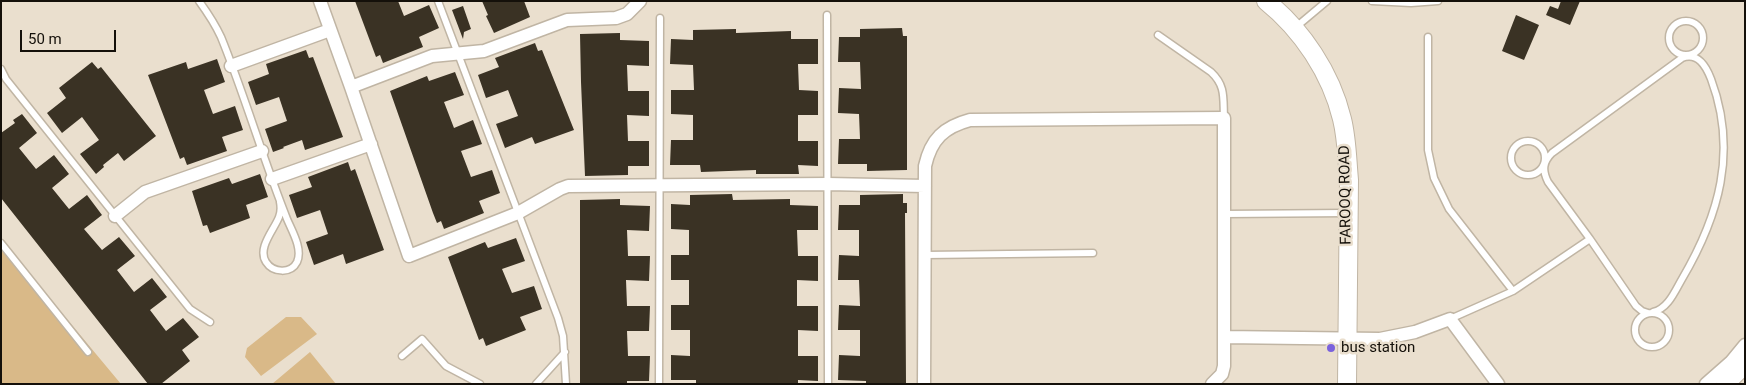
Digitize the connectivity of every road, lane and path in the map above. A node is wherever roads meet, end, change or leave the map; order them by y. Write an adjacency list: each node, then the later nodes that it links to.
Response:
1 (198, 1): 17 (lane)
2 (320, 1): 12 (street)
3 (438, 1): 15 (lane)
4 (640, 1): 15 (street)
5 (1266, 1): 11 (street, FAROOQ ROAD)
6 (1327, 1): 11 (lane)
7 (1372, 1): 8 (lane)
8 (1438, 1)
9 (827, 15): 25 (lane)
10 (660, 18): 26 (lane)
11 (1295, 28): 30 (street, FAROOQ ROAD)
12 (330, 30): 17 (street); 19 (street)
13 (1158, 35): 20 (lane)
14 (1428, 37): 37 (lane)
15 (458, 54): 19 (street); 29 (lane)
16 (1688, 56): 16 (lane); 23 (lane); 38 (lane)
17 (231, 66): 22 (lane)
18 (1, 69): 32 (lane)
19 (351, 86): 21 (street)
20 (1224, 118): 27 (street); 31 (street)
21 (371, 144): 24 (street); 29 (street)
22 (262, 151): 24 (lane); 32 (street)
23 (1544, 163): 23 (lane); 33 (lane)
24 (272, 179): 28 (lane)
25 (828, 184): 26 (street); 27 (street); 52 (lane)
26 (659, 185): 29 (street); 51 (lane)
27 (925, 186): 36 (street)
28 (280, 202): 28 (lane)
29 (518, 212): 45 (lane)
30 (1348, 213): 31 (lane); 42 (street, FAROOQ ROAD)
31 (1225, 214): 41 (street)
32 (115, 216): 40 (lane)
33 (1590, 239): 37 (lane); 38 (lane)
34 (1, 243): 44 (lane)
35 (1093, 254): 36 (lane)
36 (925, 255): 53 (street)
37 (1513, 291): 39 (lane)
38 (1650, 313): 38 (lane)
39 (1450, 319): 42 (street); 56 (street)
40 (210, 322)
41 (1224, 337): 42 (street); 54 (street)
42 (1347, 339): 55 (street, FAROOQ ROAD)
43 (1745, 345): 57 (street)
44 (88, 352)
45 (565, 352): 49 (lane); 50 (lane)
46 (402, 356): 48 (lane)
47 (1745, 364): 58 (street)
48 (480, 384)
49 (536, 384)
50 (566, 384)
51 (659, 384)
52 (828, 384)
53 (924, 384)
54 (1212, 384)
55 (1347, 384)
56 (1498, 384)
57 (1706, 384)
58 (1725, 384)

